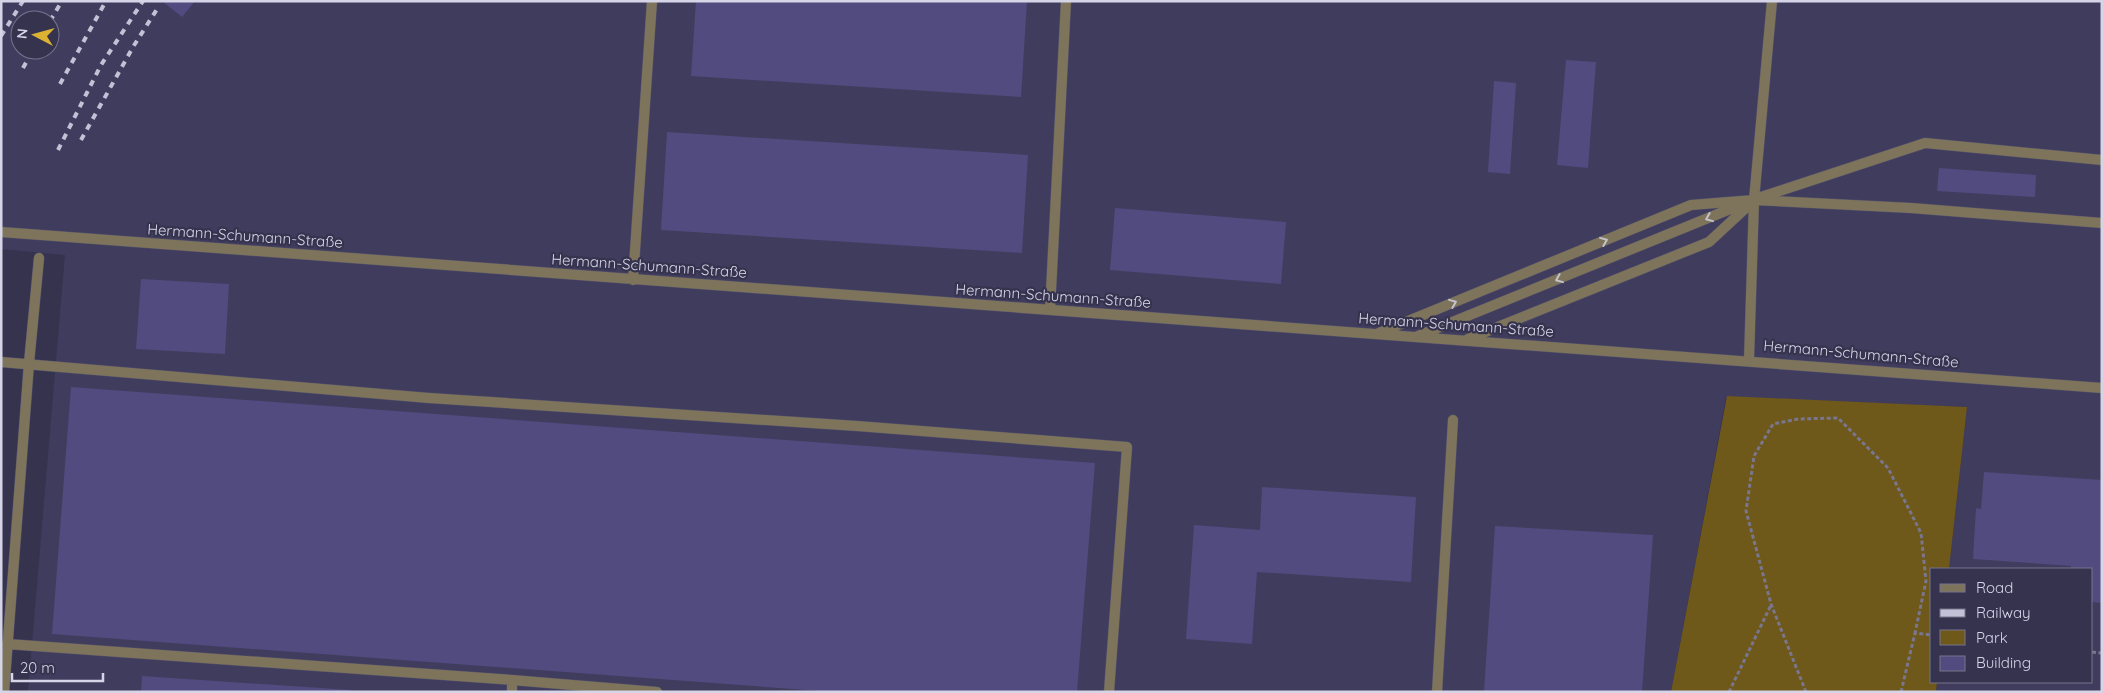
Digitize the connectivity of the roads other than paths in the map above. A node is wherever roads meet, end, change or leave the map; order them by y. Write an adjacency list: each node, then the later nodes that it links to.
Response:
1 (652, 1): 9 (street)
2 (1066, 1): 10 (street)
3 (1772, 1): 5 (street)
4 (2102, 160): 5 (street)
5 (1754, 200): 6 (street); 11 (street, one-way to 5); 12 (street, one-way to 12); 13 (street); 14 (street)
6 (2102, 222)
7 (1, 232): 9 (street, Hermann-Schumann-Straße)
8 (39, 258): 16 (street)
9 (633, 280): 10 (street, Hermann-Schumann-Straße)
10 (1050, 310): 11 (street, Hermann-Schumann-Straße)
11 (1376, 334): 12 (street, Hermann-Schumann-Straße)
12 (1415, 337): 13 (street, Hermann-Schumann-Straße)
13 (1464, 341): 14 (street, Hermann-Schumann-Straße)
14 (1749, 360): 17 (street, Hermann-Schumann-Straße)
15 (1, 362): 16 (street)
16 (29, 363): 19 (street); 24 (street)
17 (2102, 388)
18 (1453, 420): 25 (street)
19 (7, 644): 20 (street); 21 (street)
20 (512, 680): 22 (street); 23 (street)
21 (4, 692)
22 (512, 692)
23 (657, 692)
24 (1109, 692)
25 (1437, 692)

